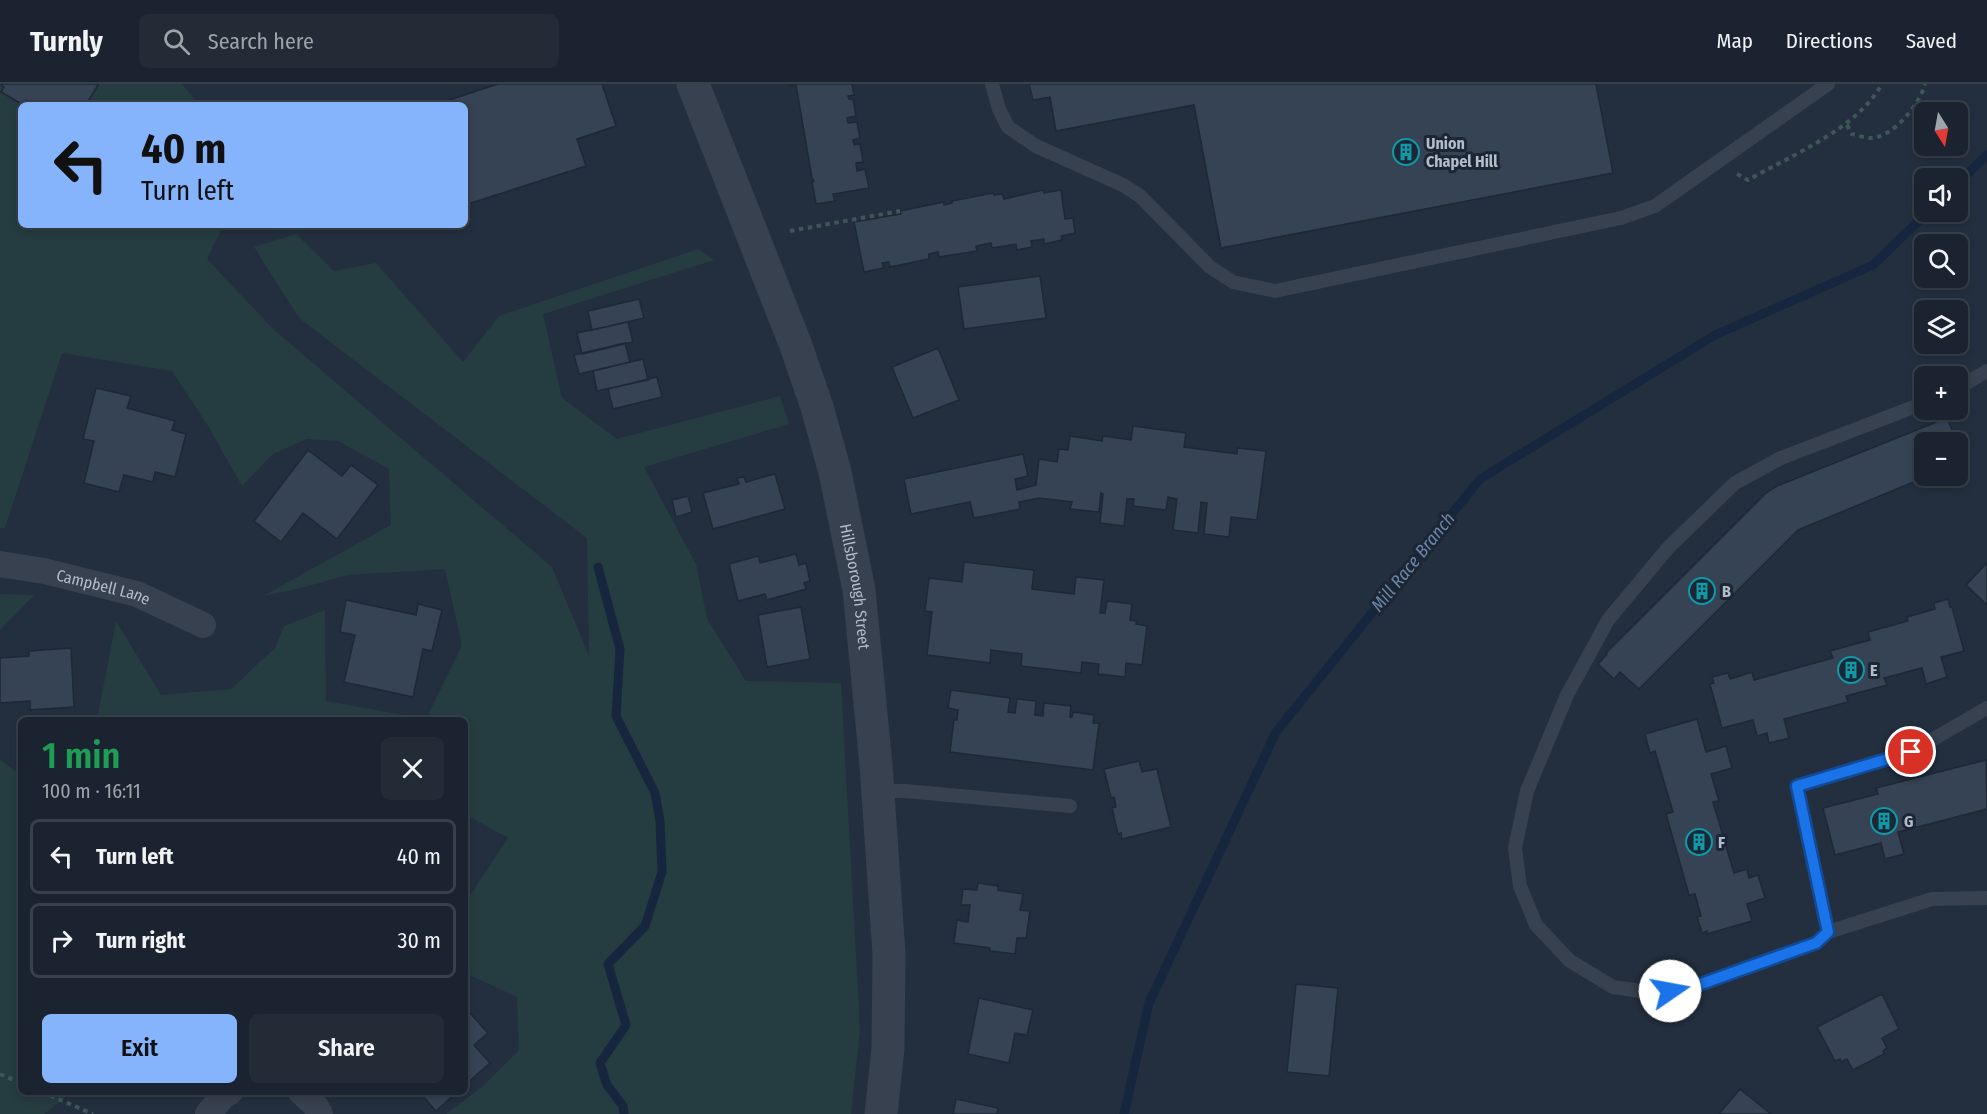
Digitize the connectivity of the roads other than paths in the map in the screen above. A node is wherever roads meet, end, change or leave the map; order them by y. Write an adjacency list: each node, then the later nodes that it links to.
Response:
1 (693, 84): 10 (street, Hillsborough Street)
2 (992, 84): 3 (lane)
3 (1828, 84)
4 (1987, 371): 5 (lane)
5 (1968, 382)
6 (1914, 407): 13 (lane)
7 (0, 564): 8 (street, Campbell Lane)
8 (203, 625)
9 (1987, 708): 13 (lane)
10 (878, 791): 11 (lane); 18 (street, Hillsborough Street)
11 (1070, 806)
12 (1987, 898): 13 (lane)
13 (1828, 932)
14 (225, 1095): 16 (street)
15 (304, 1095): 17 (street)
16 (208, 1114)
17 (320, 1114)
18 (881, 1114)

